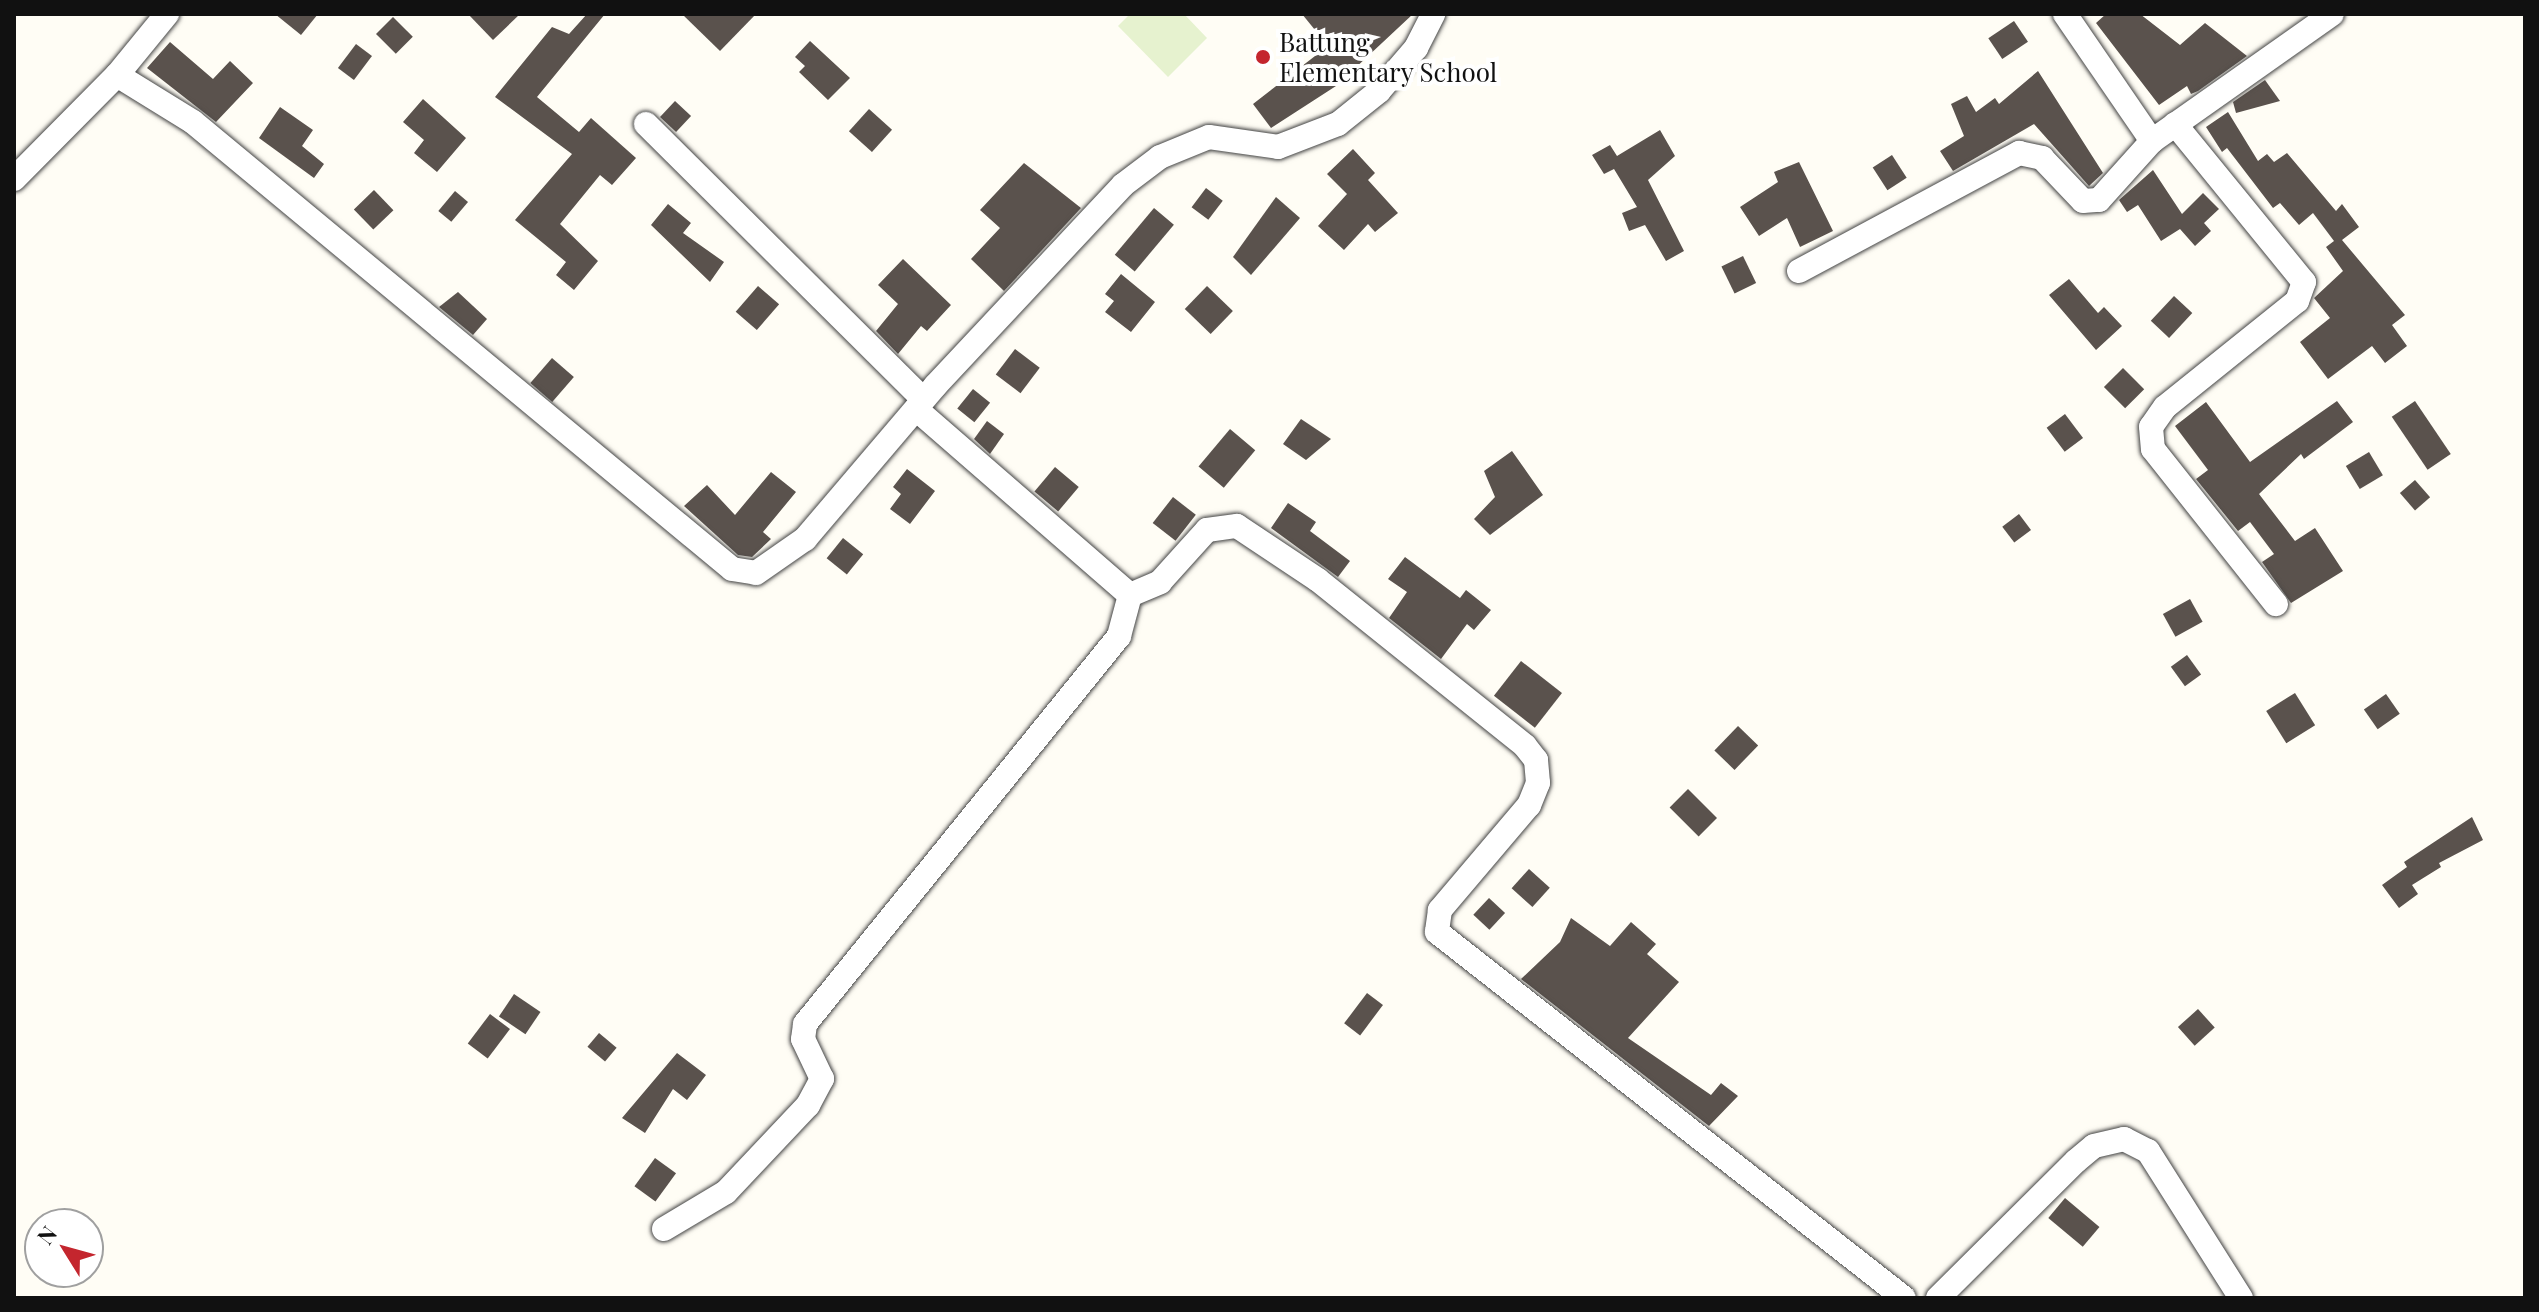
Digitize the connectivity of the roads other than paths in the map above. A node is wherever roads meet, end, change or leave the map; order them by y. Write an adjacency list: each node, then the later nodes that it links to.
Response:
1 (167, 14): 5 (street)
2 (1433, 14): 11 (street)
3 (2065, 14): 8 (street)
4 (2332, 14): 7 (street)
5 (117, 75): 9 (street); 11 (street)
6 (646, 124): 11 (street)
7 (2175, 124): 8 (street); 13 (street)
8 (2152, 141): 10 (street)
9 (14, 179)
10 (1799, 271)
11 (920, 404): 12 (street)
12 (1130, 595): 14 (street); 15 (street)
13 (2276, 604)
14 (664, 1229)
15 (1904, 1298)
16 (1938, 1298): 17 (street)
17 (2241, 1298)

